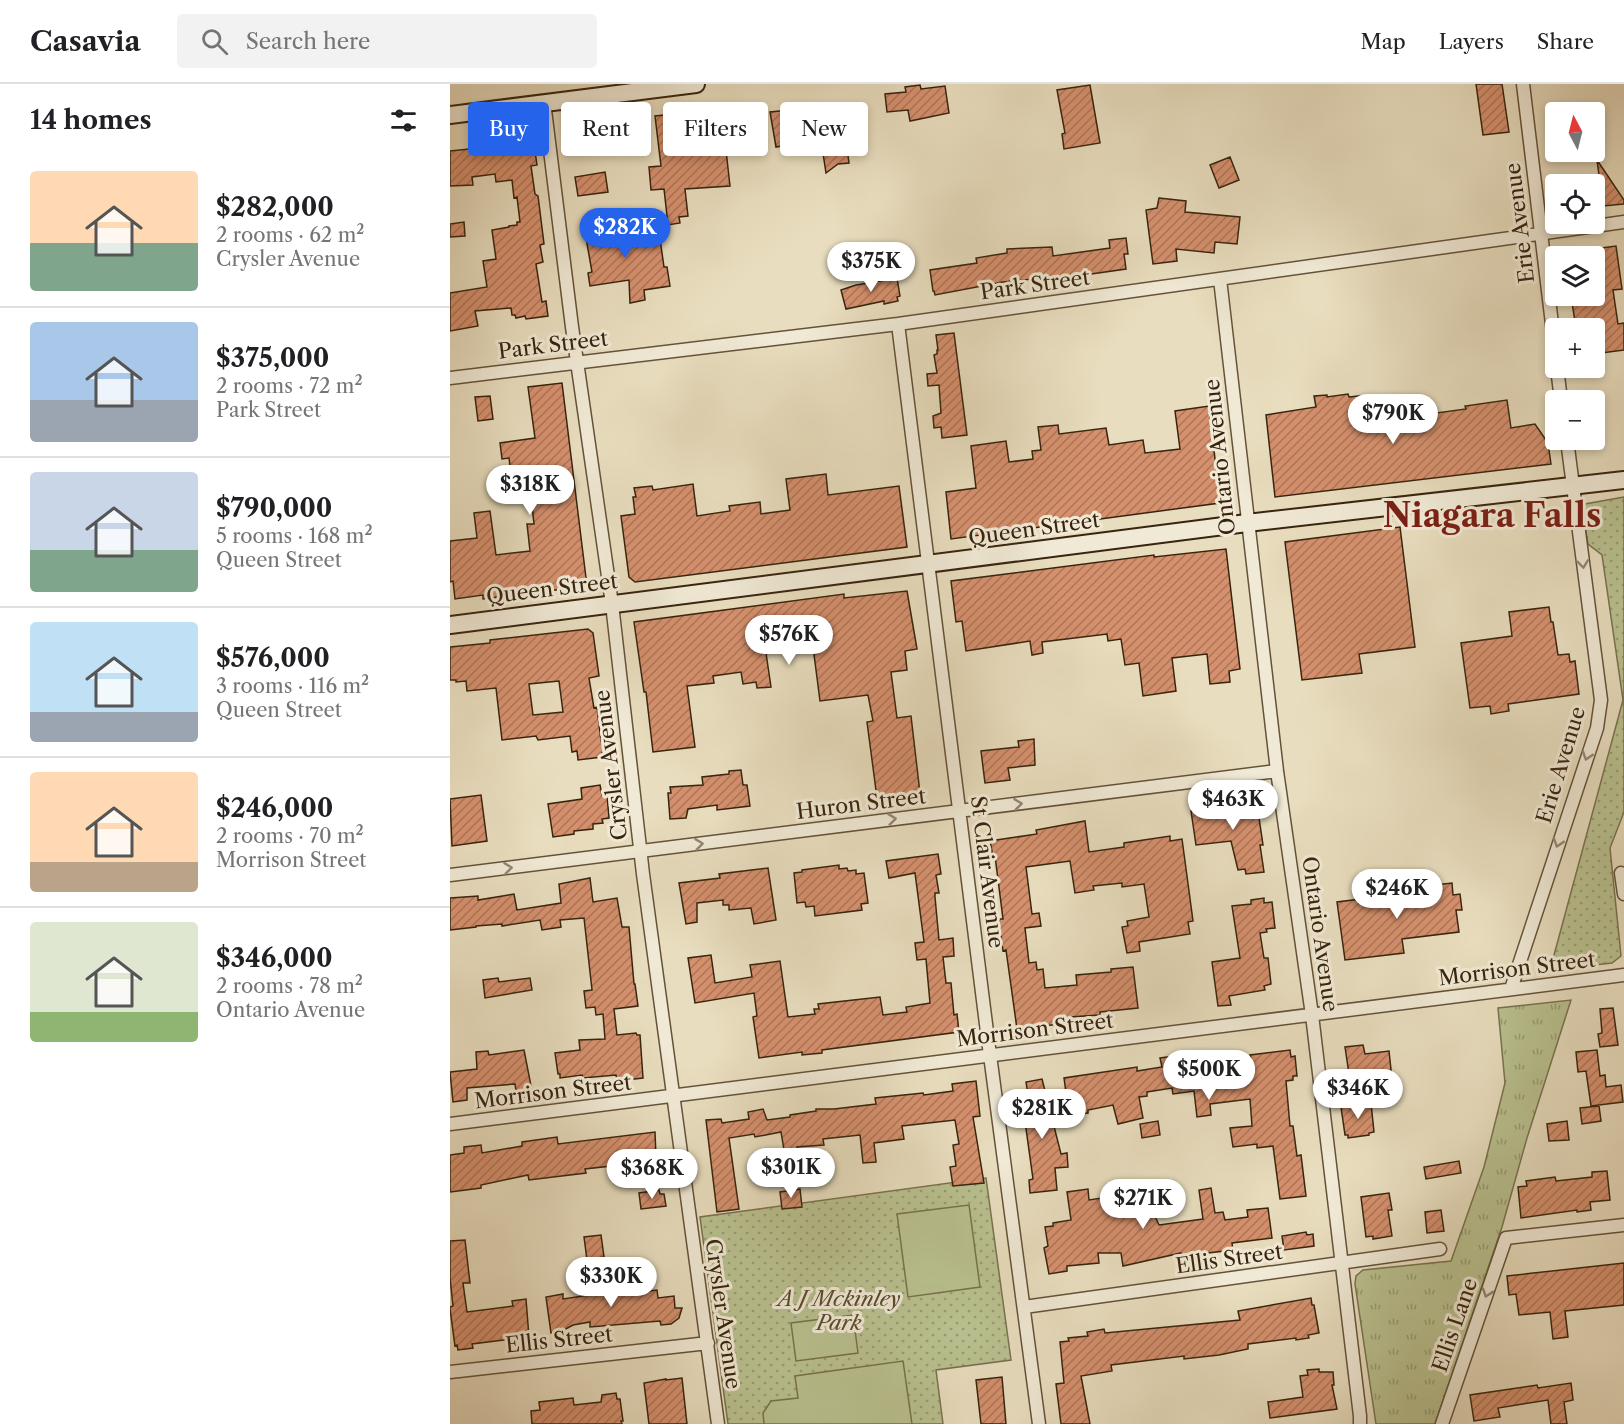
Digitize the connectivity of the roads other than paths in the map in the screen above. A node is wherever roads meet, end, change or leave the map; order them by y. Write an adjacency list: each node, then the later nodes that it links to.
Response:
1 (696, 84): 3 (street)
2 (1523, 84): 8 (street, Erie Avenue)
3 (544, 102)
4 (468, 113): 5 (street)
5 (450, 115)
6 (549, 142): 12 (street, Crysler Avenue)
7 (1624, 222): 8 (street, Park Street)
8 (1541, 233): 9 (street, Park Street); 10 (street, Erie Avenue)
9 (1220, 279): 11 (street, Park Street); 17 (street, Ontario Avenue)
10 (1551, 318)
11 (898, 324): 12 (street, Park Street); 18 (street, St Clair Avenue)
12 (578, 362): 13 (street, Park Street); 19 (street, Crysler Avenue)
13 (450, 378)
14 (1568, 450): 16 (street, Erie Avenue)
15 (1624, 480): 16 (street, Queen Street)
16 (1573, 486): 17 (street, Queen Street); 28 (street, Erie Avenue, one-way to 28)
17 (1246, 523): 18 (street, Queen Street); 21 (street, Ontario Avenue)
18 (928, 565): 19 (street, Queen Street); 22 (street, St Clair Avenue)
19 (612, 604): 20 (street, Queen Street); 23 (street, Crysler Avenue)
20 (450, 625)
21 (1277, 771): 22 (street, Huron Street, one-way to 21); 29 (street, Ontario Avenue)
22 (960, 811): 23 (street, Huron Street, one-way to 22); 30 (street, St Clair Avenue)
23 (641, 852): 25 (street, Huron Street, one-way to 23); 31 (street, Crysler Avenue)
24 (1621, 873): 26 (street)
25 (450, 875)
26 (1624, 894)
27 (1624, 975): 28 (street, Morrison Street)
28 (1510, 989): 29 (street, Morrison Street)
29 (1312, 1015): 30 (street, Morrison Street); 35 (street, Ontario Avenue)
30 (990, 1056): 31 (street, Morrison Street); 36 (street, St Clair Avenue)
31 (675, 1097): 32 (street, Morrison Street); 37 (street, Crysler Avenue)
32 (450, 1124)
33 (1624, 1225): 42 (street, Ellis Lane, one-way to 42)
34 (1440, 1249): 35 (street, Ellis Street)
35 (1342, 1264): 36 (street, Ellis Street); 39 (street, Ontario Avenue)
36 (1024, 1307): 41 (street, St Clair Avenue)
37 (708, 1343): 38 (street, Ellis Street); 40 (street, Crysler Avenue)
38 (450, 1372)
39 (1360, 1420)
40 (718, 1424)
41 (1039, 1424)
42 (1442, 1424)

